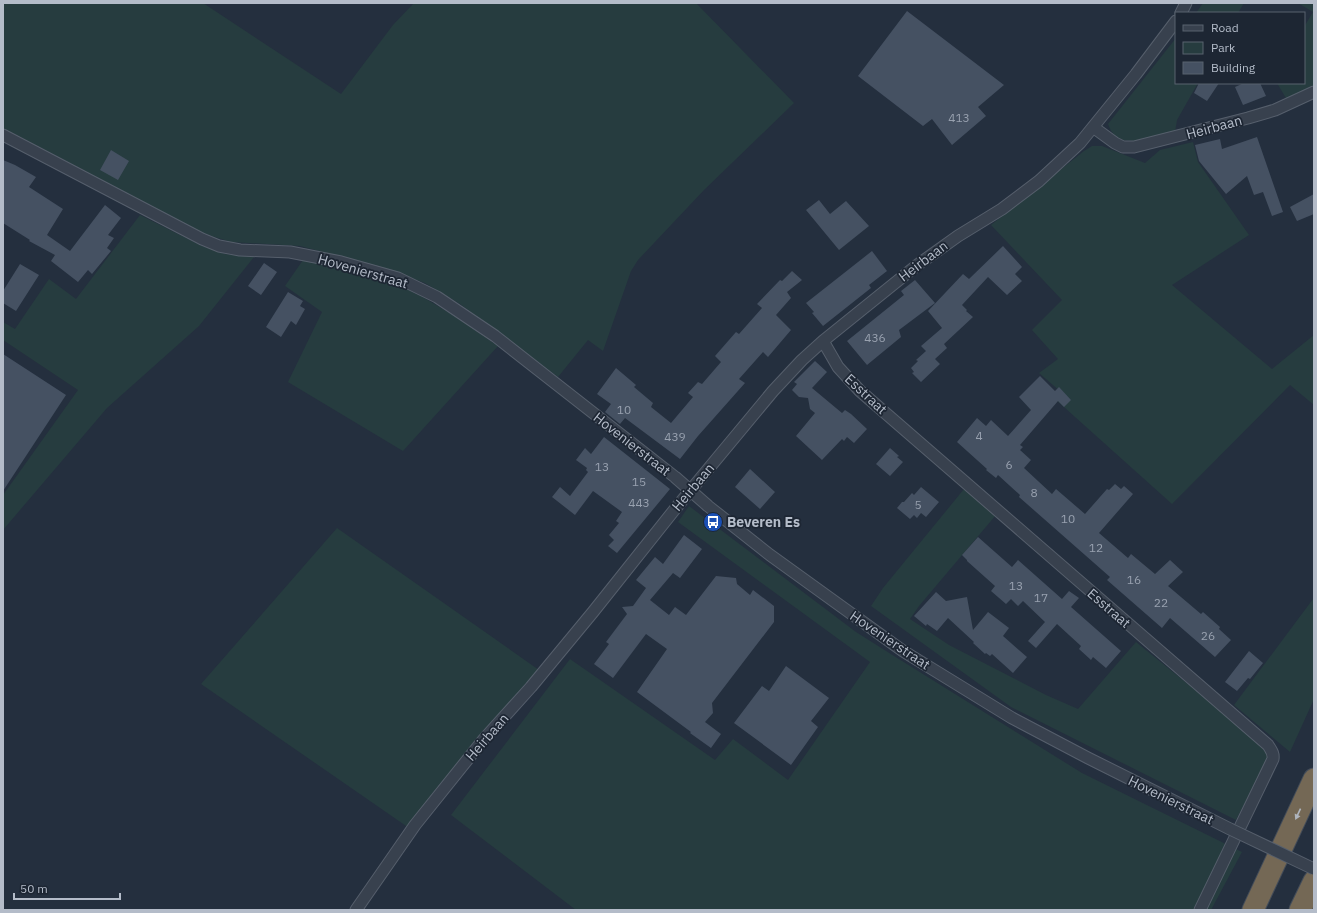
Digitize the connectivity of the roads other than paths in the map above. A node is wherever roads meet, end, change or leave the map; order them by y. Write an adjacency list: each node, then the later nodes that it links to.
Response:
1 (1186, 3): 2 (street)
2 (1182, 12)
3 (1175, 22): 5 (street, Heirbaan)
4 (1314, 92): 5 (street, Heirbaan)
5 (1093, 127): 7 (street, Heirbaan)
6 (3, 135): 8 (street, Hovenierstraat)
7 (823, 341): 8 (street, Heirbaan); 13 (street, Esstraat)
8 (691, 491): 10 (street, Hovenierstraat, bridge); 12 (street, Heirbaan)
9 (1314, 779): 14 (highway, one-way to 14)
10 (1314, 869)
11 (1314, 881): 15 (highway)
12 (356, 910)
13 (1200, 910)
14 (1253, 910)
15 (1300, 910)

